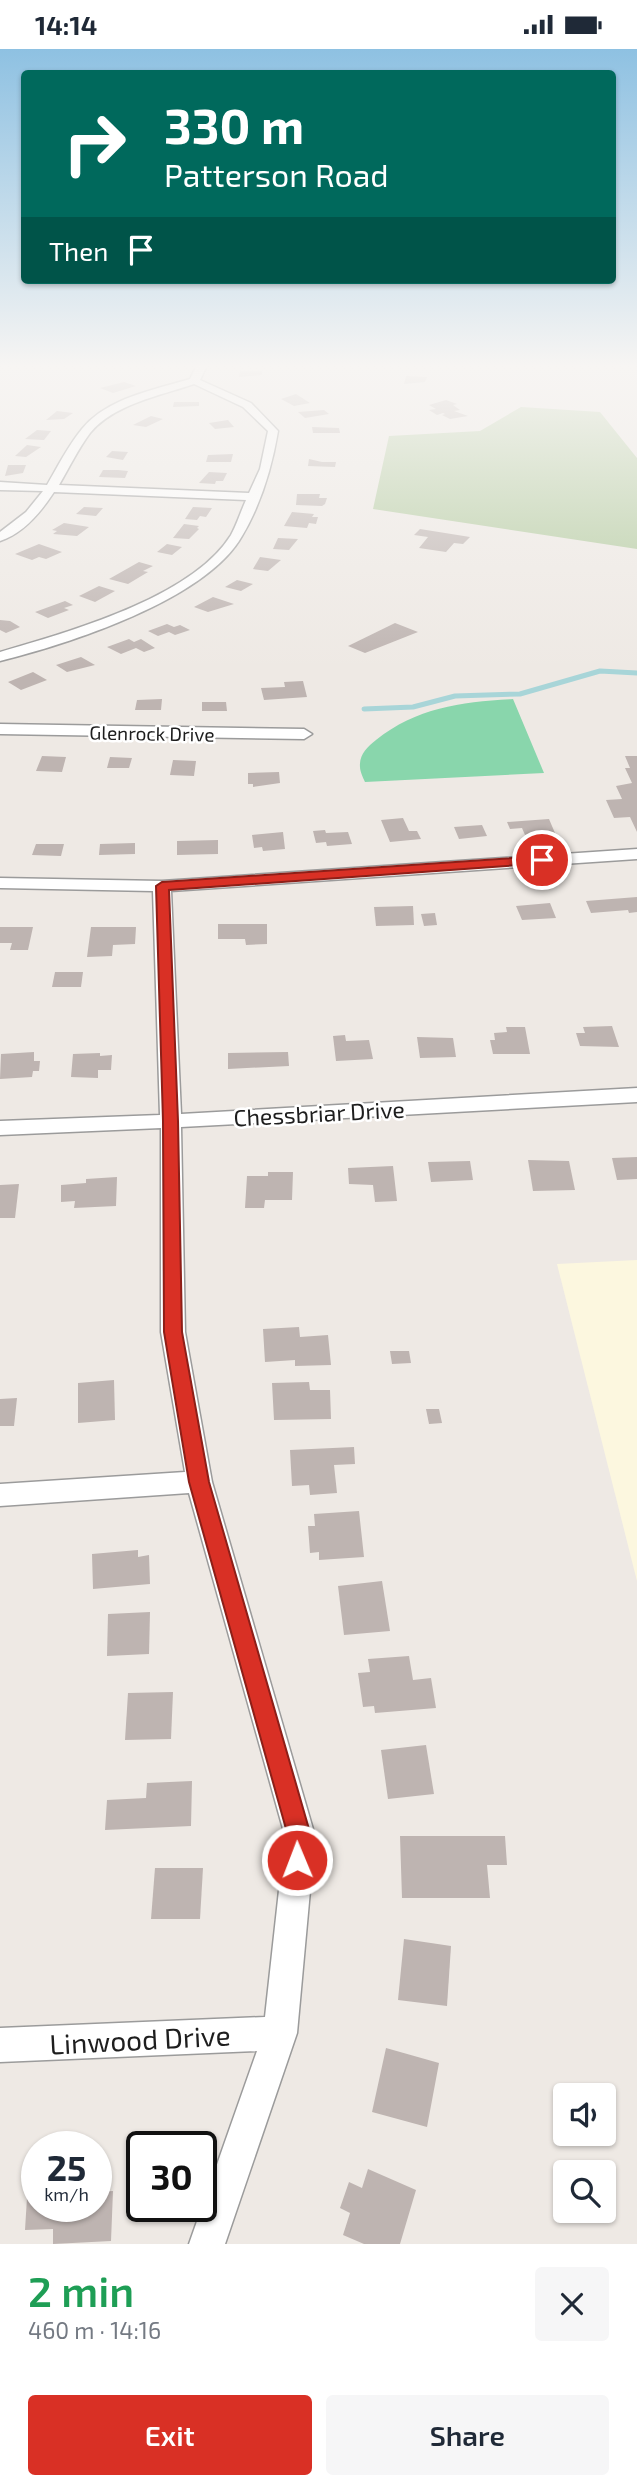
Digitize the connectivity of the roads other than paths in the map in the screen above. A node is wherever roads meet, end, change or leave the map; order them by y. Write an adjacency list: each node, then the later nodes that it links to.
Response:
1 (67, 465): 4 (street)
2 (267, 465): 5 (street)
3 (0, 486): 4 (street)
4 (54, 488): 5 (street); 6 (street)
5 (252, 497): 7 (street)
6 (0, 537)
7 (0, 657)
8 (0, 729): 9 (street, Glenrock Drive)
9 (304, 734)
10 (637, 854): 12 (street)
11 (0, 883): 12 (street)
12 (162, 886): 14 (street)
13 (637, 1095): 14 (street, Chessbriar Drive)
14 (171, 1121): 15 (street, Chessbriar Drive); 16 (street)
15 (0, 1128)
16 (199, 1482): 17 (street); 18 (street)
17 (0, 1495)
18 (280, 2033): 19 (street, Linwood Drive); 20 (street)
19 (0, 2045)
20 (208, 2244)

